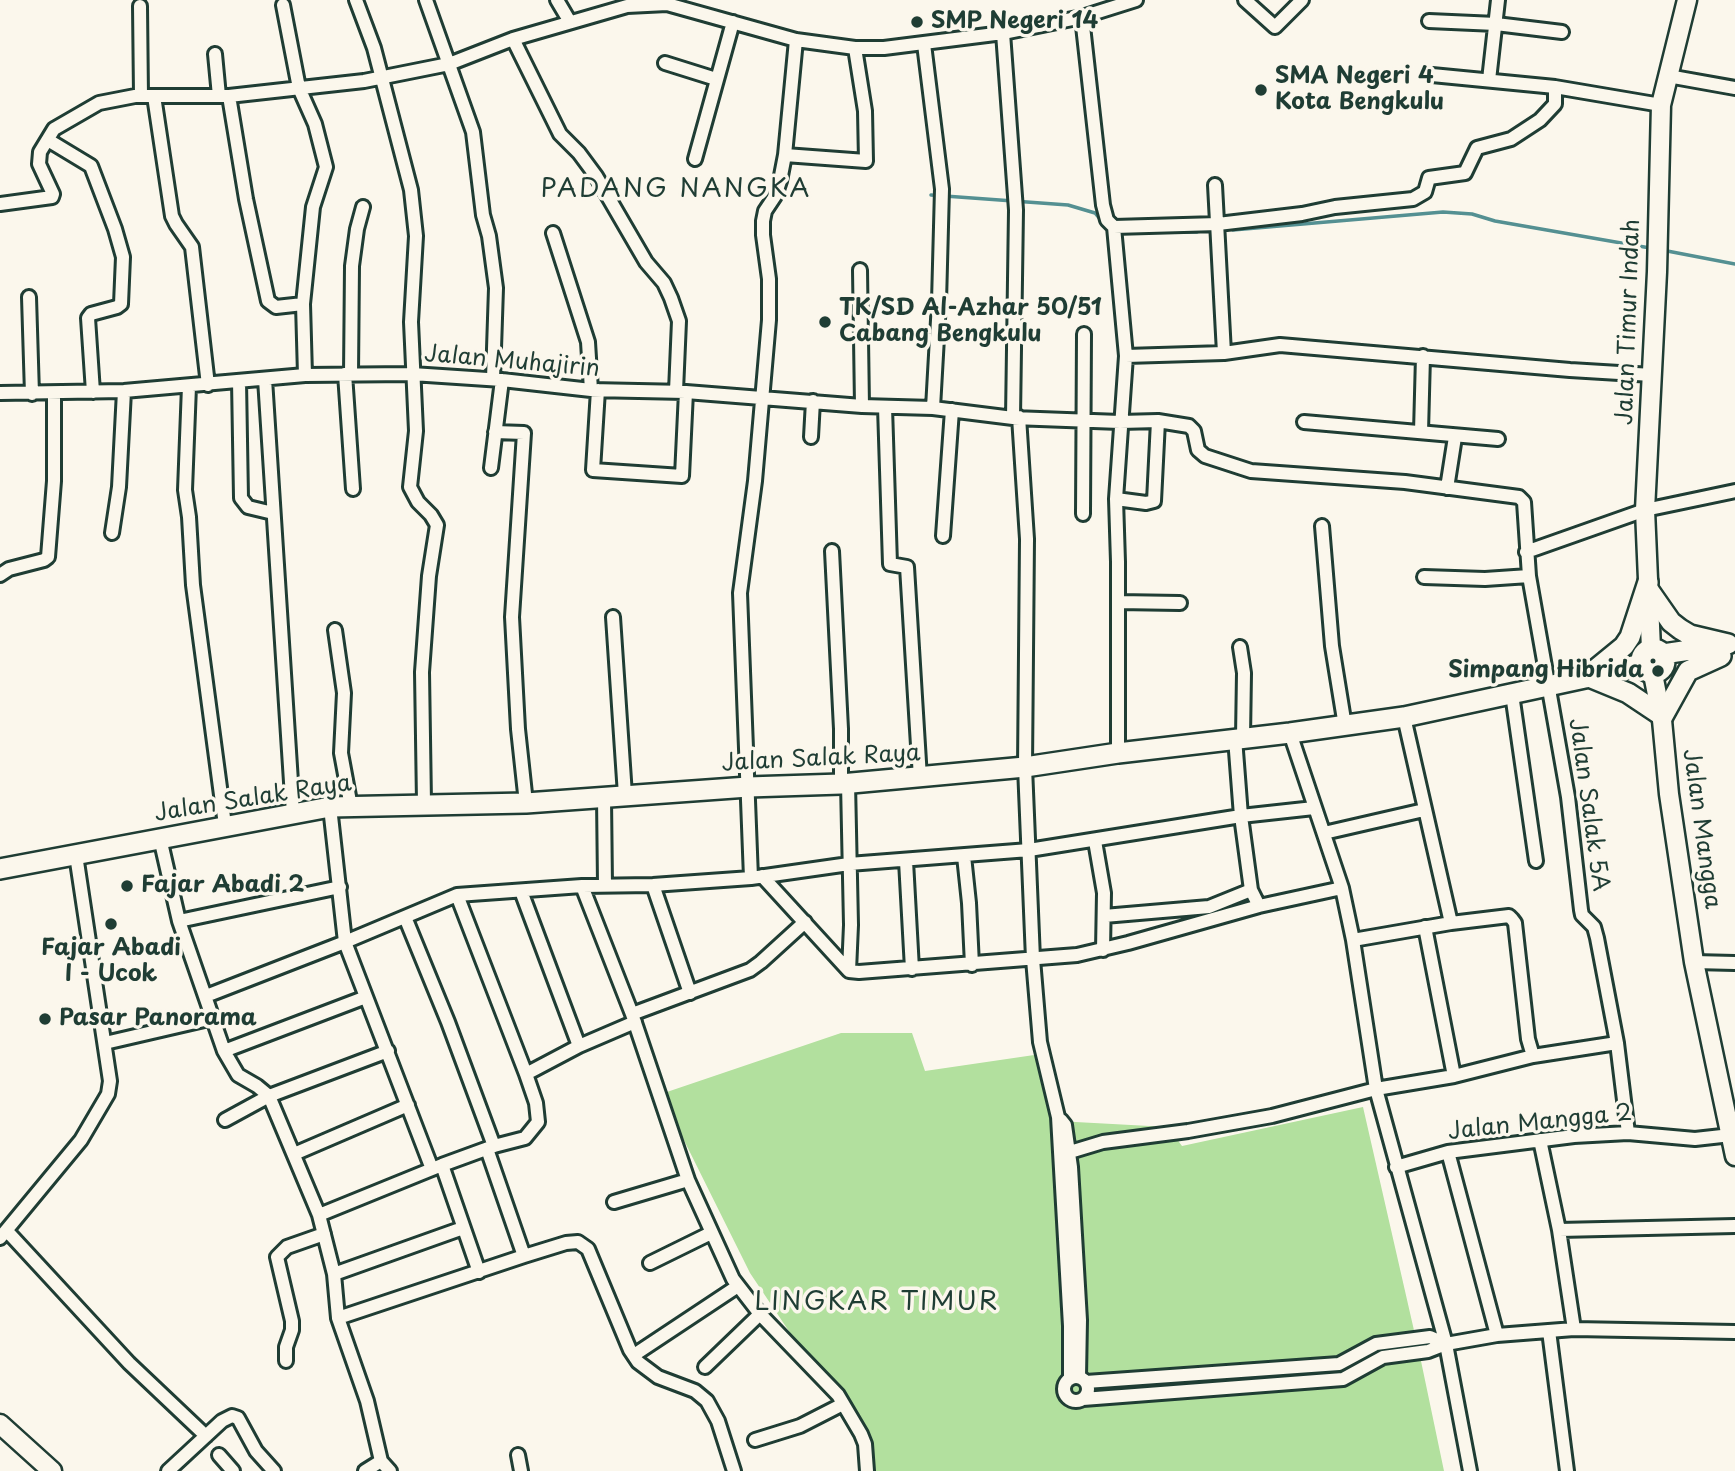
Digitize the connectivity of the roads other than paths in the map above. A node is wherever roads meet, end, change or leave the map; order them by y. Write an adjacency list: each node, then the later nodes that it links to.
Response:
1 (356, 0): 28 (street)
2 (426, 0): 25 (street)
3 (557, 0): 13 (street)
4 (1136, 0): 12 (street)
5 (1245, 0): 6 (street)
6 (1303, 0)
7 (1498, 0): 16 (street)
8 (1687, 0): 27 (street, Jalan Timur Indah)
9 (666, 2): 13 (street); 14 (street)
10 (283, 5): 32 (street)
11 (141, 6): 34 (street)
12 (1082, 17): 18 (street); 45 (street)
13 (570, 22): 19 (street)
14 (733, 22): 20 (street); 29 (street)
15 (1429, 22): 16 (street)
16 (1496, 23): 17 (street); 30 (street)
17 (1562, 32)
18 (1003, 33): 21 (street); 75 (street)
19 (513, 39): 25 (street); 64 (street)
20 (796, 40): 22 (street); 38 (street)
21 (924, 44): 22 (street); 73 (street)
22 (855, 48): 38 (street)
23 (215, 54): 35 (street)
24 (665, 63): 29 (street)
25 (449, 64): 28 (street); 58 (street)
26 (1433, 75): 30 (street)
27 (1668, 76): 33 (street); 36 (street, Jalan Timur Indah)
28 (381, 77): 32 (street); 54 (street)
29 (716, 79): 39 (street)
30 (1489, 80): 31 (street)
31 (1555, 87): 36 (street); 43 (street)
32 (299, 88): 35 (street); 48 (street)
33 (1735, 88)
34 (147, 96): 35 (street); 37 (street); 60 (street)
35 (224, 96): 48 (street)
36 (1661, 105): 56 (street, Jalan Timur Indah)
37 (48, 140): 41 (street); 65 (street)
38 (785, 155): 69 (street)
39 (695, 159)
40 (1215, 185): 43 (street)
41 (0, 204)
42 (363, 207): 53 (street)
43 (1218, 224): 45 (street); 50 (street)
44 (553, 233): 62 (street)
45 (1115, 233): 51 (street)
46 (860, 270): 71 (street)
47 (29, 298): 68 (street)
48 (303, 304): 55 (street)
49 (1084, 334): 76 (street)
50 (1224, 353): 51 (street); 52 (street)
51 (1126, 356): 78 (street)
52 (1423, 356): 56 (street); 81 (street)
53 (348, 374): 54 (street, Jalan Muhajirin); 55 (street, Jalan Muhajirin); 87 (street)
54 (412, 374): 58 (street, Jalan Muhajirin); 124 (street)
55 (305, 375): 57 (street, Jalan Muhajirin)
56 (1652, 375): 90 (street, Jalan Timur Indah)
57 (265, 379): 59 (street, Jalan Muhajirin); 91 (street)
58 (498, 379): 62 (street, Jalan Muhajirin); 80 (street)
59 (239, 381): 60 (street, Jalan Muhajirin); 91 (street)
60 (208, 385): 61 (street, Jalan Muhajirin)
61 (189, 386): 63 (street, Jalan Muhajirin); 132 (street)
62 (594, 390): 64 (street, Jalan Muhajirin); 64 (street)
63 (124, 391): 65 (street, Jalan Muhajirin); 94 (street)
64 (681, 391): 69 (street, Jalan Muhajirin)
65 (93, 392): 67 (street, Jalan Muhajirin)
66 (0, 393): 68 (street, Jalan Muhajirin)
67 (54, 393): 68 (street, Jalan Muhajirin); 98 (street)
68 (32, 394)
69 (763, 397): 70 (street, Jalan Muhajirin); 121 (street)
70 (813, 401): 71 (street, Jalan Muhajirin); 83 (street)
71 (862, 406): 72 (street, Jalan Muhajirin)
72 (885, 407): 73 (street, Jalan Muhajirin); 119 (street)
73 (933, 408): 74 (street, Jalan Muhajirin)
74 (952, 410): 75 (street, Jalan Muhajirin); 95 (street)
75 (1016, 417): 76 (street, Jalan Muhajirin); 118 (street)
76 (1083, 420): 78 (street, Jalan Muhajirin); 92 (street)
77 (1158, 421): 78 (street, Jalan Muhajirin); 86 (street, Jalan Muhajirin); 89 (street)
78 (1120, 422): 89 (street)
79 (1304, 422): 81 (street)
80 (495, 432): 85 (street); 125 (street)
81 (1421, 432): 82 (street)
82 (1455, 436): 84 (street); 86 (street)
83 (811, 437)
84 (1498, 439)
85 (491, 468)
86 (1447, 488): 97 (street, Jalan Salak 5A)
87 (353, 489)
88 (1735, 491): 90 (street)
89 (1115, 499): 102 (street)
90 (1645, 510): 97 (street); 101 (street, Jalan Timur Indah)
91 (273, 513): 130 (street)
92 (1083, 514)
93 (1322, 526): 114 (street)
94 (111, 533)
95 (943, 536)
96 (832, 551): 120 (street)
97 (1527, 552): 100 (street, Jalan Salak 5A)
98 (0, 575)
99 (1424, 576): 100 (street)
100 (1529, 576): 110 (street, Jalan Salak 5A)
101 (1648, 586): 107 (main road); 108 (street, Jalan Timur Indah); 109 (main road)
102 (1118, 602): 103 (street); 117 (street)
103 (1180, 603)
104 (613, 617): 122 (street)
105 (335, 630): 127 (street)
106 (1240, 647): 116 (street)
107 (1730, 649): 108 (main road, Jalan Salak Raya); 113 (main road)
108 (1655, 660): 109 (main road, Jalan Salak Raya); 113 (street, Jalan Mangga)
109 (1587, 678): 110 (main road, Jalan Salak Raya); 113 (main road)
110 (1549, 686): 111 (main road, Jalan Salak Raya); 174 (street, Jalan Salak 5A)
111 (1512, 694): 112 (main road, Jalan Salak Raya); 140 (street)
112 (1404, 717): 114 (main road, Jalan Salak Raya); 129 (street)
113 (1661, 717): 163 (street, Jalan Mangga)
114 (1345, 726): 115 (main road, Jalan Salak Raya)
115 (1290, 733): 116 (main road, Jalan Salak Raya); 128 (street)
116 (1239, 738): 117 (main road, Jalan Salak Raya); 131 (street)
117 (1118, 753): 118 (main road, Jalan Salak Raya)
118 (1026, 767): 119 (main road, Jalan Salak Raya); 136 (street)
119 (920, 778): 120 (main road, Jalan Salak Raya)
120 (845, 784): 121 (main road, Jalan Salak Raya); 141 (street)
121 (748, 787): 122 (main road, Jalan Salak Raya); 143 (street)
122 (625, 795): 123 (main road, Jalan Salak Raya)
123 (604, 798): 125 (main road, Jalan Salak Raya); 144 (street)
124 (424, 803): 125 (main road, Jalan Salak Raya); 127 (main road, Jalan Salak Raya)
125 (526, 803)
126 (330, 807): 127 (main road, Jalan Salak Raya); 130 (main road, Jalan Salak Raya); 147 (street)
127 (351, 807)
128 (1314, 808): 131 (street); 133 (street)
129 (1424, 810): 133 (street); 157 (street)
130 (293, 813): 132 (main road, Jalan Salak Raya)
131 (1241, 816): 135 (street); 149 (street)
132 (225, 825): 134 (main road, Jalan Salak Raya)
133 (1324, 833): 148 (street)
134 (160, 838): 137 (main road, Jalan Salak Raya); 155 (street)
135 (1095, 841): 136 (street); 153 (street)
136 (1029, 850): 138 (street); 162 (street)
137 (76, 855): 142 (main road, Jalan Salak Raya); 173 (street)
138 (964, 856): 139 (street); 165 (street)
139 (906, 861): 141 (street); 166 (street)
140 (1536, 861)
141 (849, 864): 143 (street); 167 (street)
142 (0, 869)
143 (757, 877): 145 (street); 156 (street)
144 (605, 885): 145 (street); 146 (street)
145 (653, 885): 168 (street)
146 (582, 886): 150 (street); 172 (street)
147 (340, 887): 155 (street); 160 (street)
148 (1342, 888): 152 (street); 159 (street)
149 (1251, 890): 152 (street); 153 (street)
150 (521, 891): 151 (street); 175 (street)
151 (457, 895): 154 (street); 179 (street)
152 (1259, 906): 161 (street)
153 (1104, 916): 161 (street)
154 (405, 917): 160 (street); 189 (street)
155 (179, 921): 169 (street)
156 (805, 922): 167 (street); 168 (street)
157 (1451, 923): 158 (street); 178 (street)
158 (1425, 927): 159 (street); 180 (street)
159 (1353, 940): 181 (street)
160 (345, 942): 169 (street); 170 (street)
161 (1103, 950): 162 (street)
162 (1033, 959): 165 (street); 184 (street)
163 (1694, 962): 164 (street); 187 (street, Jalan Mangga)
164 (1735, 963)
165 (972, 965): 166 (street)
166 (912, 969): 167 (street)
167 (849, 971)
168 (690, 993): 172 (street)
169 (206, 996): 171 (street)
170 (366, 997): 176 (street); 177 (street)
171 (213, 1018): 173 (street); 176 (street)
172 (634, 1018): 175 (street); 196 (street)
173 (105, 1043): 204 (street)
174 (1617, 1043): 178 (street); 186 (street, Jalan Salak 5A)
175 (579, 1046): 179 (street)
176 (224, 1051): 182 (street)
177 (388, 1051): 182 (street); 183 (street)
178 (1533, 1056): 180 (street)
179 (526, 1074): 189 (street)
180 (1454, 1076): 181 (street)
181 (1376, 1089): 190 (street); 195 (street)
182 (269, 1097): 185 (street); 192 (street)
183 (408, 1105): 192 (street); 194 (street)
184 (1058, 1117): 190 (street); 220 (street)
185 (225, 1119)
186 (1628, 1133): 187 (street, Jalan Mangga 2); 188 (street, Jalan Mangga 2)
187 (1731, 1135): 193 (street, Jalan Mangga)
188 (1540, 1140): 191 (street, Jalan Mangga 2); 201 (street)
189 (490, 1147): 194 (street); 205 (street)
190 (1070, 1152): 220 (street)
191 (1448, 1152): 195 (street, Jalan Mangga 2); 215 (street)
192 (293, 1154): 198 (street)
193 (1735, 1156)
194 (437, 1167): 198 (street); 200 (street)
195 (1396, 1167): 216 (street)
196 (688, 1180): 197 (street); 202 (street)
197 (614, 1202)
198 (319, 1215): 203 (street)
199 (1735, 1226): 201 (street)
200 (463, 1227): 207 (street); 208 (street)
201 (1559, 1230): 212 (street)
202 (711, 1233): 206 (street); 209 (street)
203 (324, 1234): 208 (street); 218 (street)
204 (3, 1235): 224 (street)
205 (524, 1256): 207 (street); 217 (street)
206 (650, 1263)
207 (479, 1272): 211 (street)
208 (334, 1274): 211 (street)
209 (738, 1286): 210 (street); 217 (street)
210 (760, 1314): 219 (street); 222 (street)
211 (338, 1318): 228 (street)
212 (1574, 1329): 213 (street); 214 (street)
213 (1549, 1331): 215 (street); 238 (street)
214 (1735, 1332)
215 (1497, 1335): 216 (street)
216 (1446, 1344): 220 (street); 221 (street); 237 (street)
217 (634, 1356): 235 (street)
218 (286, 1361)
219 (705, 1367)
220 (1079, 1379): 221 (street); 221 (street)
221 (1083, 1399)
222 (843, 1404): 225 (street); 236 (street)
223 (0, 1424): 229 (street)
224 (206, 1436): 230 (street); 232 (street)
225 (755, 1440)
226 (219, 1455): 231 (street)
227 (518, 1455): 234 (street)
228 (385, 1466): 233 (street)
229 (52, 1471)
230 (168, 1471)
231 (233, 1471)
232 (274, 1471)
233 (365, 1471)
234 (521, 1471)
235 (734, 1471)
236 (867, 1471)
237 (1470, 1471)
238 (1567, 1471)

